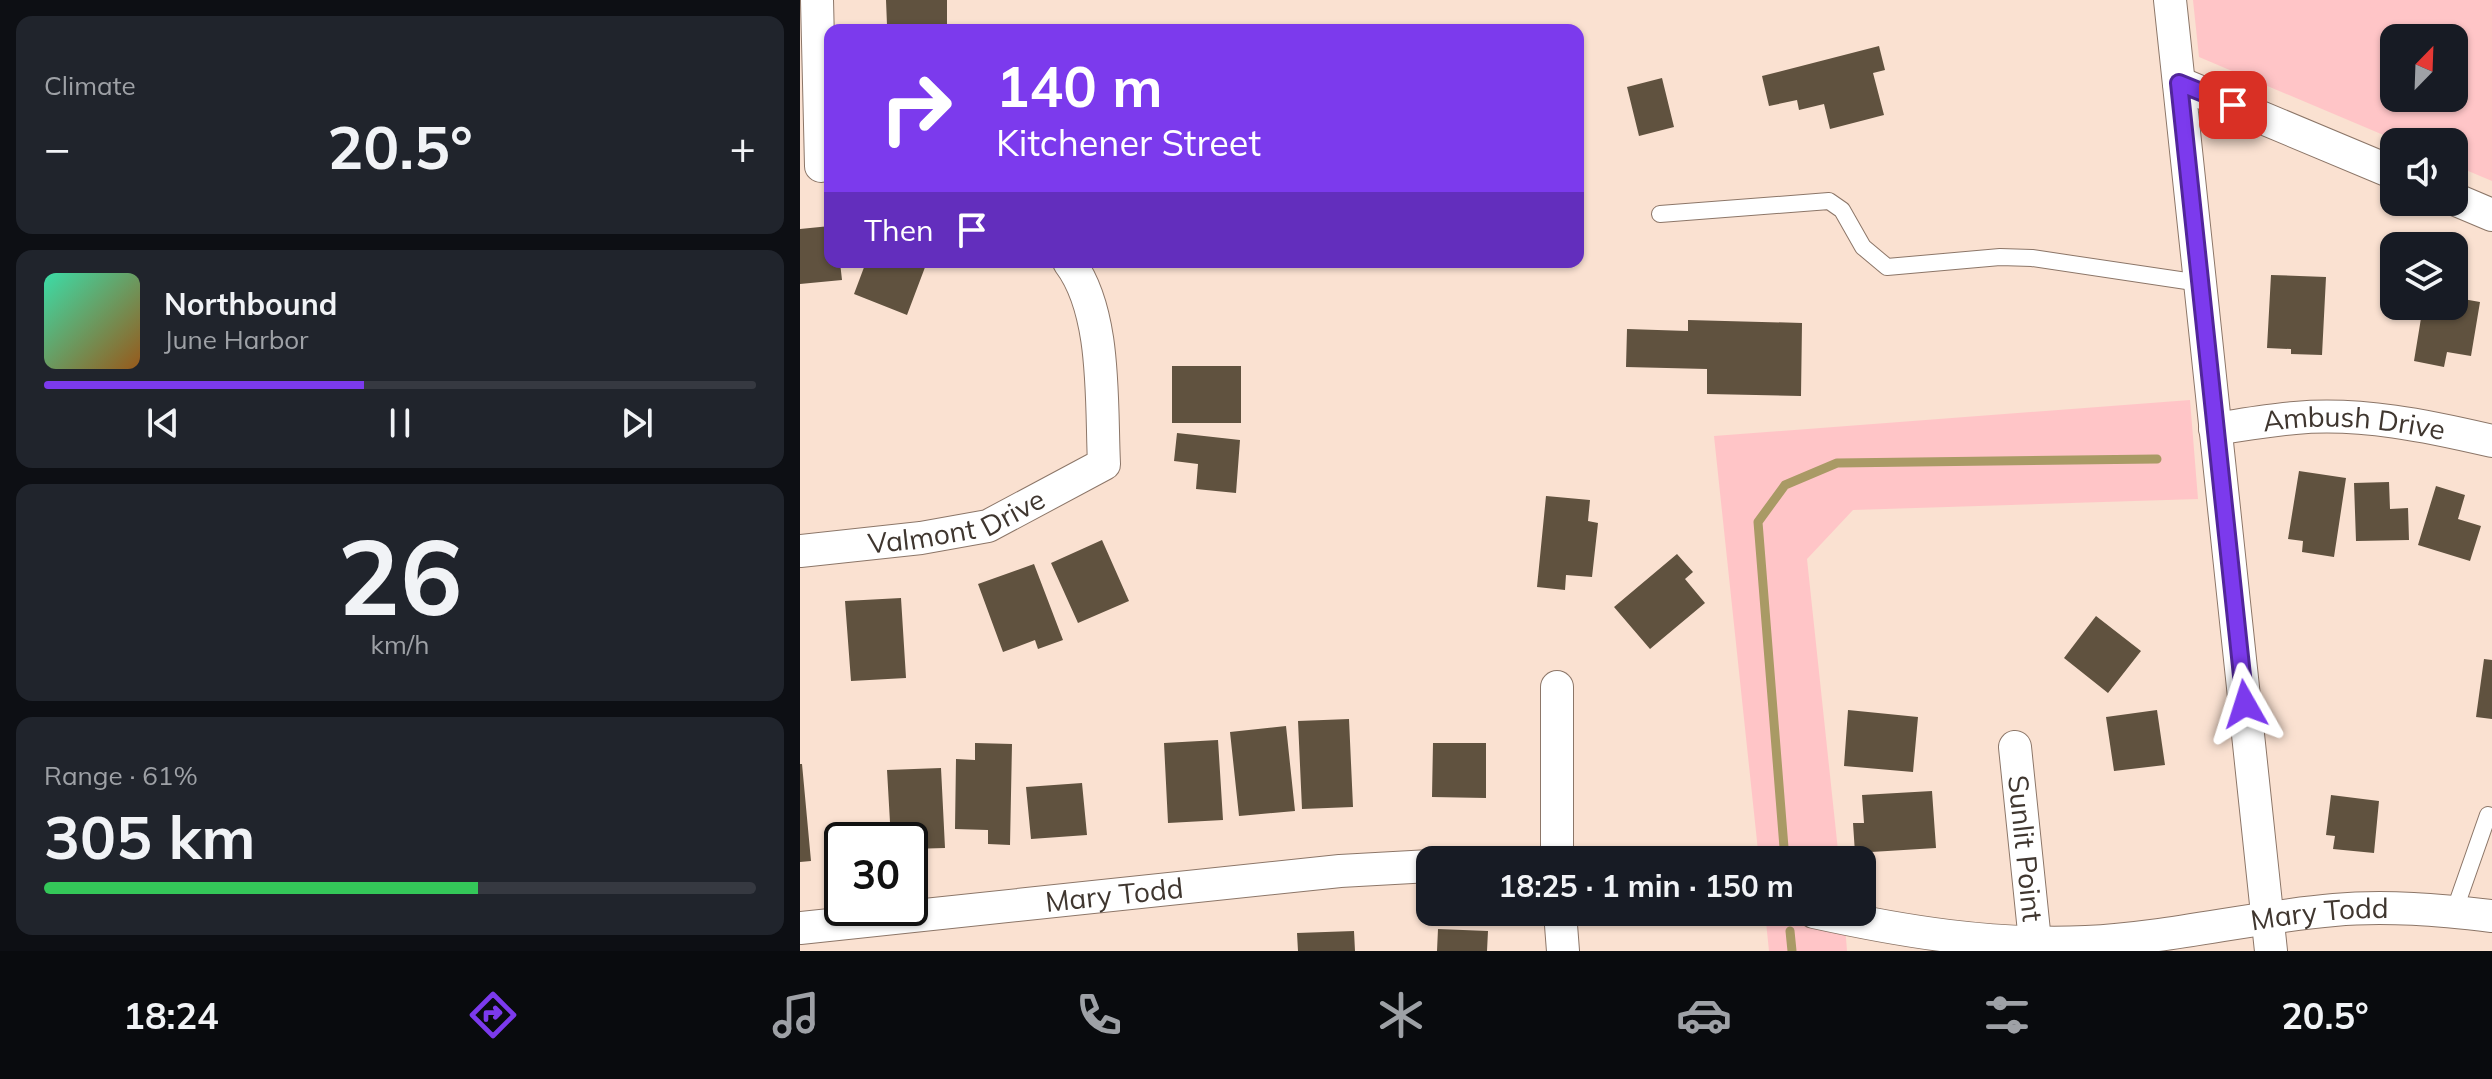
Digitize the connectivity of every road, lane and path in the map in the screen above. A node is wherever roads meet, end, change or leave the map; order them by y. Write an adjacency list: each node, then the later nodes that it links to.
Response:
1 (817, 0): 4 (street)
2 (2170, 0): 3 (street)
3 (2179, 83): 5 (street); 10 (street)
4 (817, 166)
5 (2380, 167)
6 (2468, 205): 8 (street)
7 (1660, 214): 10 (lane)
8 (2492, 215)
9 (1073, 268): 13 (street, Valmont Drive)
10 (2200, 283): 11 (street)
11 (2215, 429): 12 (street, Ambush Drive); 21 (street)
12 (2492, 441)
13 (800, 551)
14 (1557, 687): 17 (street)
15 (2015, 747): 25 (street, Sunlit Point)
16 (2488, 815): 19 (lane)
17 (1557, 846)
18 (1416, 867): 24 (street, Mary Todd)
19 (2454, 912): 20 (street, Mary Todd); 21 (street, Mary Todd)
20 (2492, 916)
21 (2268, 918): 25 (street, Mary Todd); 27 (street)
22 (1876, 923): 25 (street, Mary Todd)
23 (1561, 926): 26 (street)
24 (800, 928)
25 (2036, 947)
26 (1563, 951)
27 (2271, 951)

